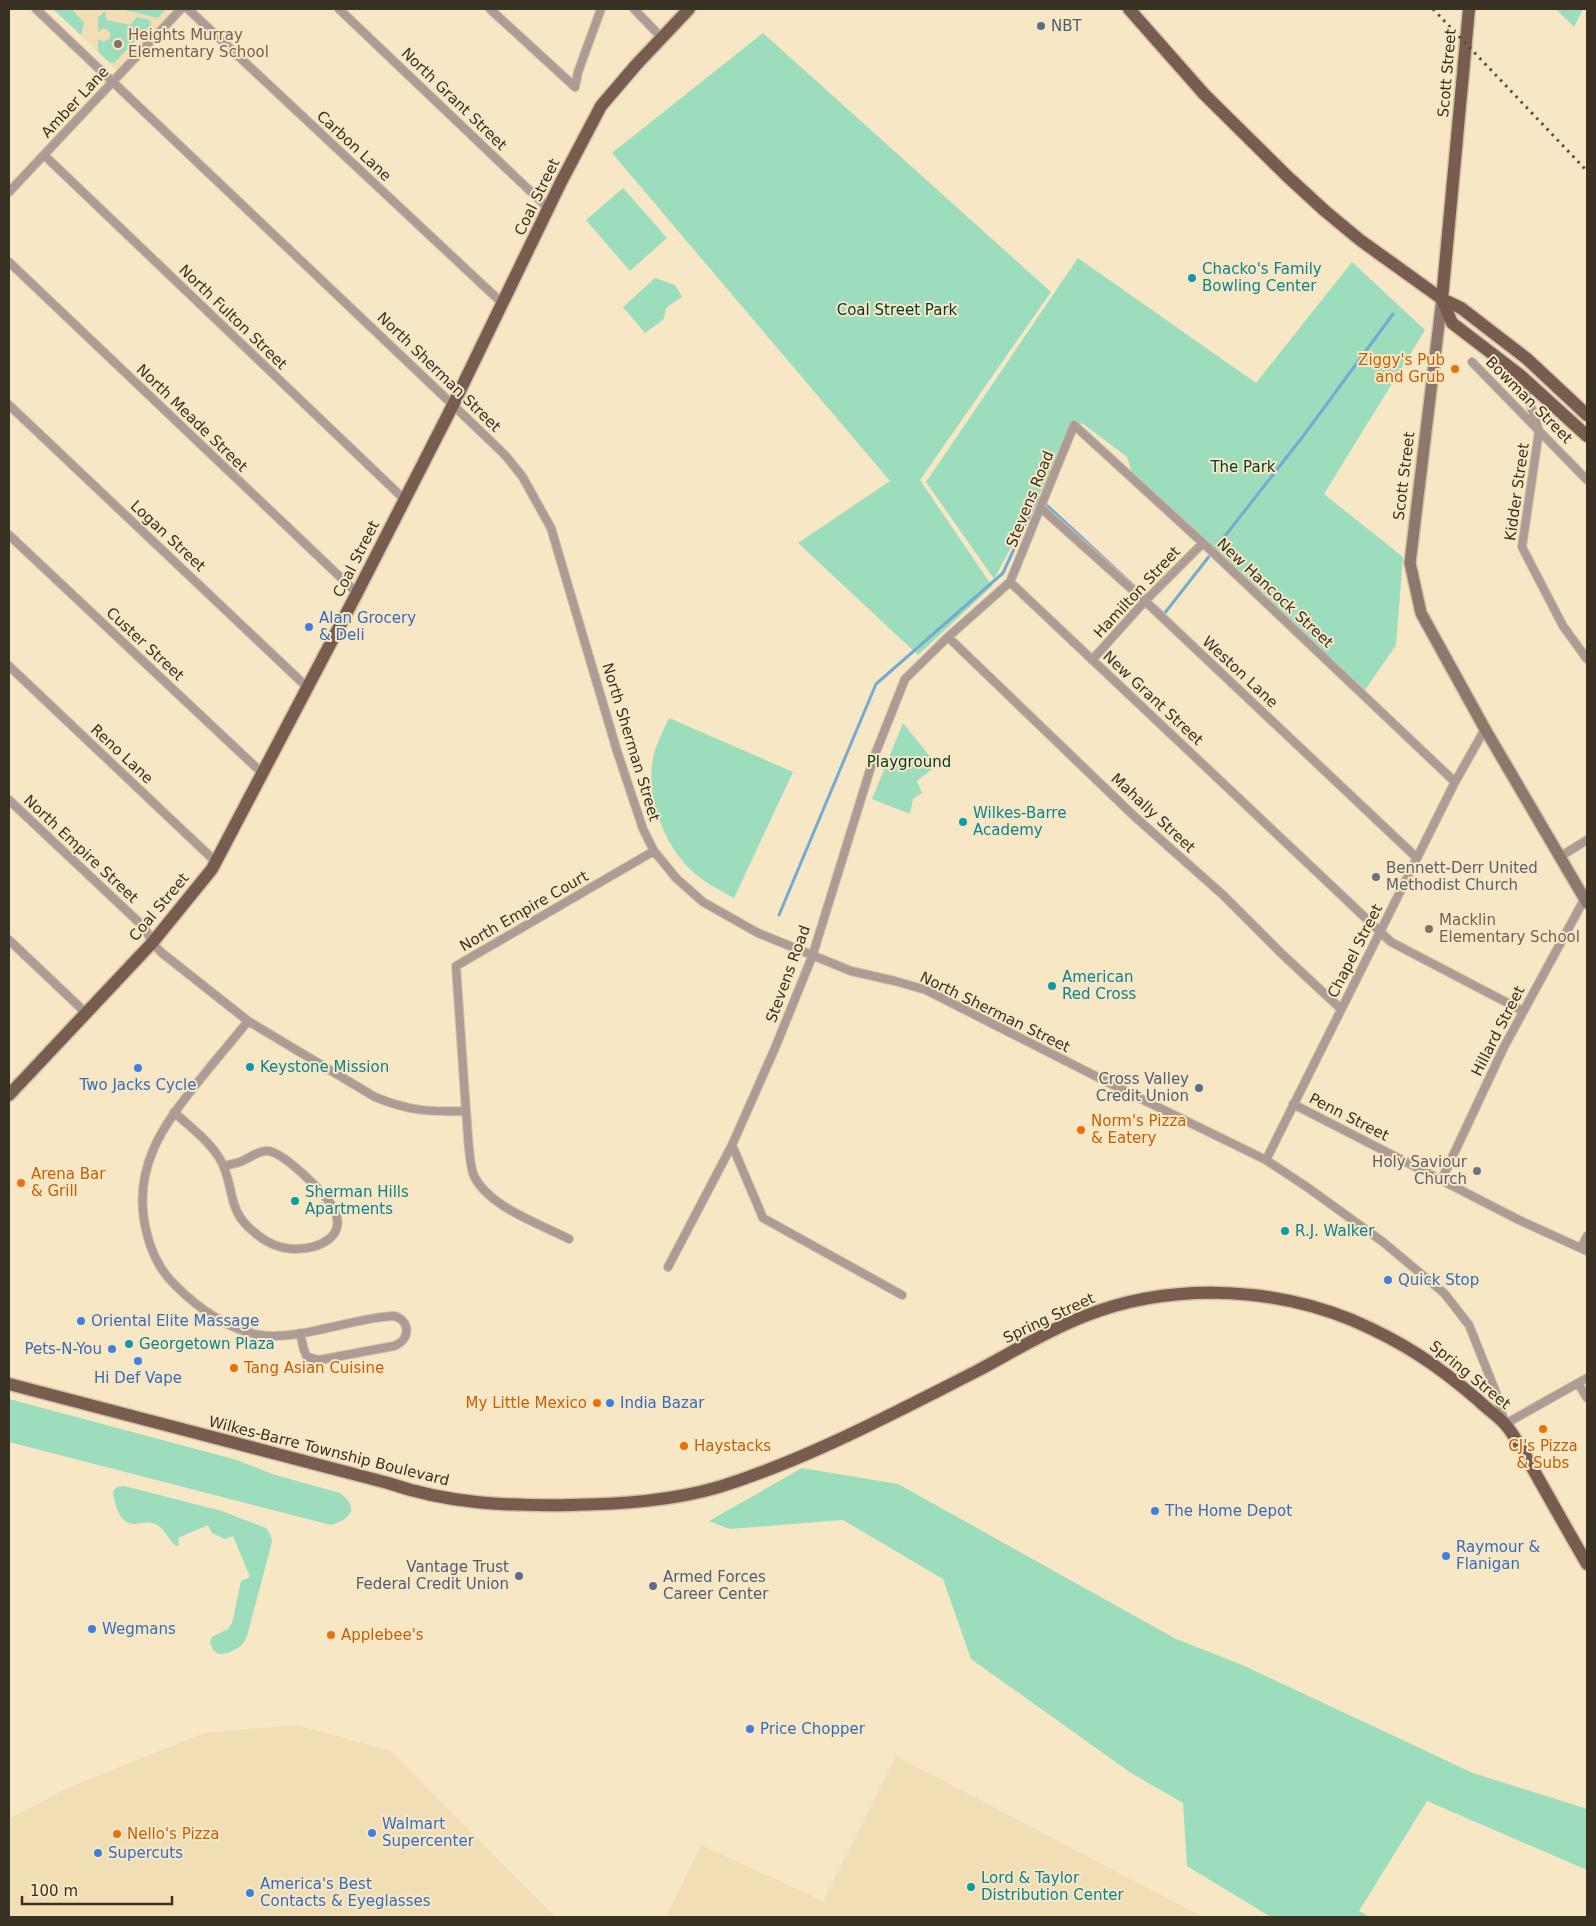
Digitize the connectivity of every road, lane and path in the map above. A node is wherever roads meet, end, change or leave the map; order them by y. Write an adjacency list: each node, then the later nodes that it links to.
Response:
1 (36, 9): 12 (street, North Sherman Street)
2 (181, 9): 12 (street, Amber Lane)
3 (188, 9): 18 (street, Carbon Lane)
4 (339, 9): 15 (street, North Grant Street)
5 (490, 9): 6 (street)
6 (601, 9)
7 (634, 9): 11 (street)
8 (689, 9): 11 (main road, Coal Street)
9 (1129, 9): 17 (main road)
10 (1469, 9): 17 (main road, Scott Street)
11 (662, 38): 15 (main road, Coal Street)
12 (113, 81): 13 (street, Amber Lane); 21 (street, North Sherman Street)
13 (44, 155): 14 (street, Amber Lane); 28 (street, North Fulton Street)
14 (9, 192)
15 (549, 209): 18 (main road, Coal Street)
16 (9, 262): 33 (street, North Meade Street)
17 (1442, 299): 20 (main road); 23 (main road); 40 (street, Scott Street)
18 (502, 303): 21 (main road, Coal Street)
19 (1472, 362): 25 (street, Bowman Street)
20 (1520, 375): 25 (street, Kidder Street); 26 (main road)
21 (453, 404): 28 (main road, Coal Street); 45 (street, North Sherman Street)
22 (9, 405): 39 (street, Logan Street)
23 (1587, 415)
24 (1074, 425): 29 (street, Stevens Road); 31 (street, New Hancock Street)
25 (1539, 431): 27 (street, Bowman Street); 36 (street, Kidder Street)
26 (1587, 436)
27 (1587, 480)
28 (404, 499): 33 (main road, Coal Street)
29 (1041, 508): 32 (street, Stevens Road); 34 (street, Weston Lane)
30 (9, 535): 41 (street, Custer Street)
31 (1203, 543): 34 (street, Hamilton Street); 42 (street, New Hancock Street)
32 (1010, 582): 35 (street); 37 (street, New Grant Street)
33 (357, 594): 39 (main road, Coal Street)
34 (1145, 601): 37 (street, Hamilton Street); 47 (street, Weston Lane)
35 (948, 637): 53 (street, Stevens Road); 54 (street, Mahally Street)
36 (1587, 659)
37 (1092, 660): 50 (street, New Grant Street)
38 (9, 666): 48 (street, Reno Lane)
39 (308, 688): 41 (main road, Coal Street)
40 (1485, 729): 42 (street, Chapel Street); 46 (street, Scott Street)
41 (262, 773): 48 (main road, Coal Street)
42 (1455, 782): 47 (street, Chapel Street)
43 (9, 800): 52 (street, North Empire Street)
44 (1587, 840): 46 (street)
45 (654, 851): 53 (street, North Sherman Street); 60 (street, North Empire Court)
46 (1561, 856): 49 (street, Scott Street)
47 (1417, 858): 50 (street, Chapel Street)
48 (216, 862): 52 (main road, Coal Street)
49 (1586, 901): 55 (street, Hillard Street)
50 (1381, 932): 54 (street, Chapel Street); 55 (street, New Grant Street)
51 (9, 940): 56 (street)
52 (152, 942): 56 (main road, Coal Street); 57 (street)
53 (812, 956): 62 (street, Stevens Road); 63 (street, North Sherman Street)
54 (1341, 1009): 59 (street, Chapel Street)
55 (1523, 1010): 65 (street, Hillard Street)
56 (86, 1013): 58 (main road, Coal Street)
57 (248, 1021): 60 (street); 61 (street)
58 (9, 1095)
59 (1293, 1104): 63 (street, Chapel Street); 65 (street, Penn Street)
60 (466, 1111): 67 (street, North Empire Court)
61 (174, 1112): 64 (street); 71 (street)
62 (732, 1145): 69 (street, Stevens Road); 70 (street)
63 (1266, 1160): 77 (street, North Sherman Street)
64 (224, 1166): 64 (street)
65 (1442, 1179): 68 (street, Penn Street)
66 (1587, 1236): 68 (street)
67 (569, 1239)
68 (1584, 1250)
69 (668, 1267)
70 (902, 1295)
71 (300, 1333): 71 (street)
72 (979, 1370): 75 (main road, Wilkes-Barre Township Boulevard); 77 (main road, Spring Street)
73 (1587, 1378): 74 (street)
74 (1578, 1383): 76 (street); 77 (street)
75 (9, 1384)
76 (1587, 1398)
77 (1505, 1424): 78 (main road, Spring Street)
78 (1587, 1564)

